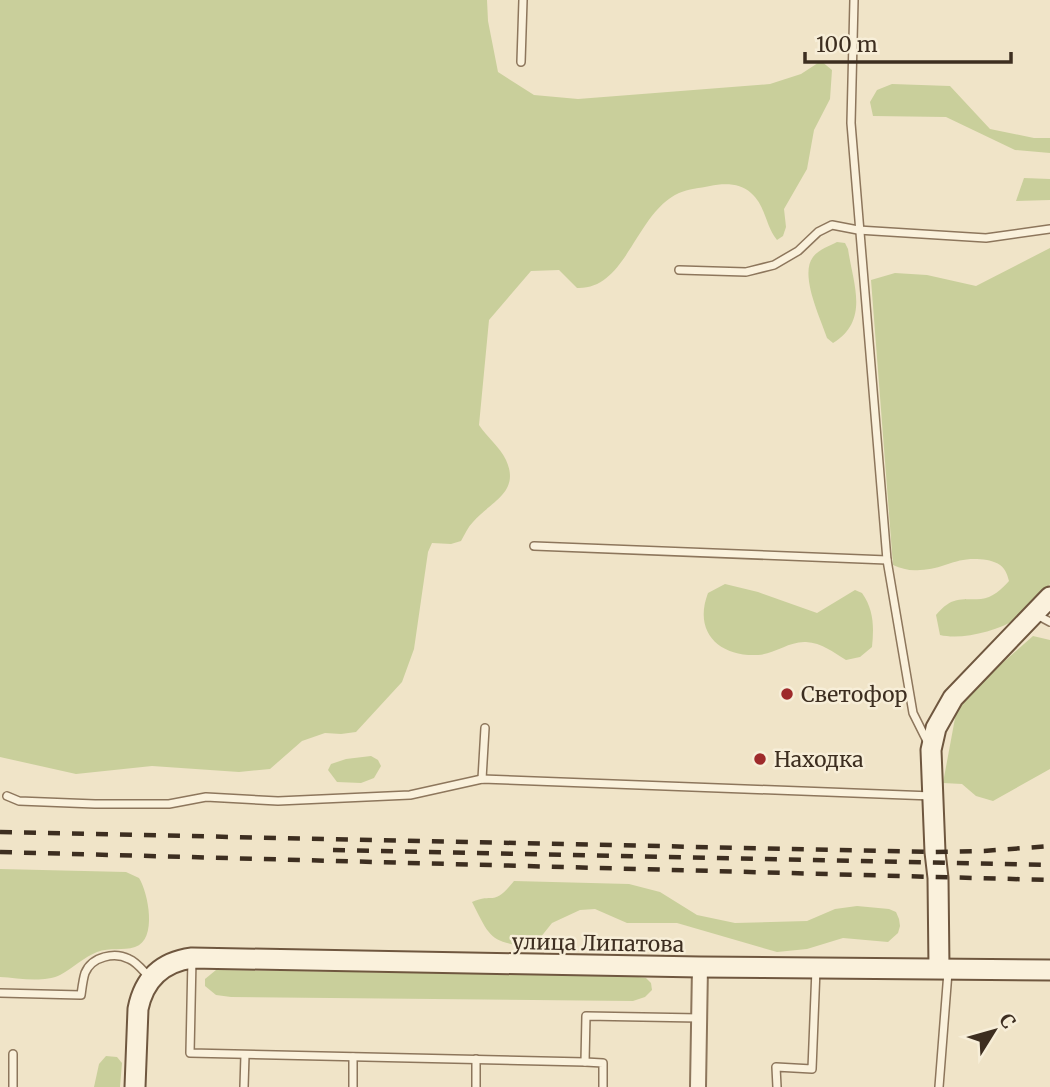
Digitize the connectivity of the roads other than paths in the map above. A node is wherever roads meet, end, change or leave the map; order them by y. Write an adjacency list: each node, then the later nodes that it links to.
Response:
1 (523, 0): 3 (lane)
2 (854, 0): 5 (lane)
3 (521, 62)
4 (1050, 229): 5 (lane)
5 (858, 230): 6 (lane); 8 (lane)
6 (679, 270)
7 (534, 546): 8 (lane)
8 (887, 560): 12 (lane)
9 (1050, 597): 10 (street)
10 (1042, 618): 12 (street)
11 (485, 728): 13 (lane)
12 (931, 750): 15 (street)
13 (482, 779): 14 (lane); 15 (lane)
14 (7, 796)
15 (933, 796): 19 (street)
16 (192, 958): 17 (street, улица Липатова); 21 (street, улица Липатова); 25 (lane)
17 (700, 967): 18 (street, улица Липатова); 23 (street)
18 (816, 968): 19 (street, улица Липатова); 36 (lane)
19 (944, 968): 20 (street, улица Липатова); 37 (lane)
20 (1050, 970)
21 (151, 978): 22 (lane); 30 (street)
22 (0, 993)
23 (699, 1018): 28 (lane); 35 (street)
24 (13, 1054): 29 (lane)
25 (245, 1055): 26 (lane); 31 (lane)
26 (353, 1057): 27 (lane); 32 (lane)
27 (476, 1059): 28 (lane); 33 (lane)
28 (585, 1062): 34 (lane)
29 (13, 1087)
30 (135, 1087)
31 (244, 1087)
32 (353, 1087)
33 (476, 1087)
34 (603, 1087)
35 (698, 1087)
36 (777, 1087)
37 (939, 1087)

